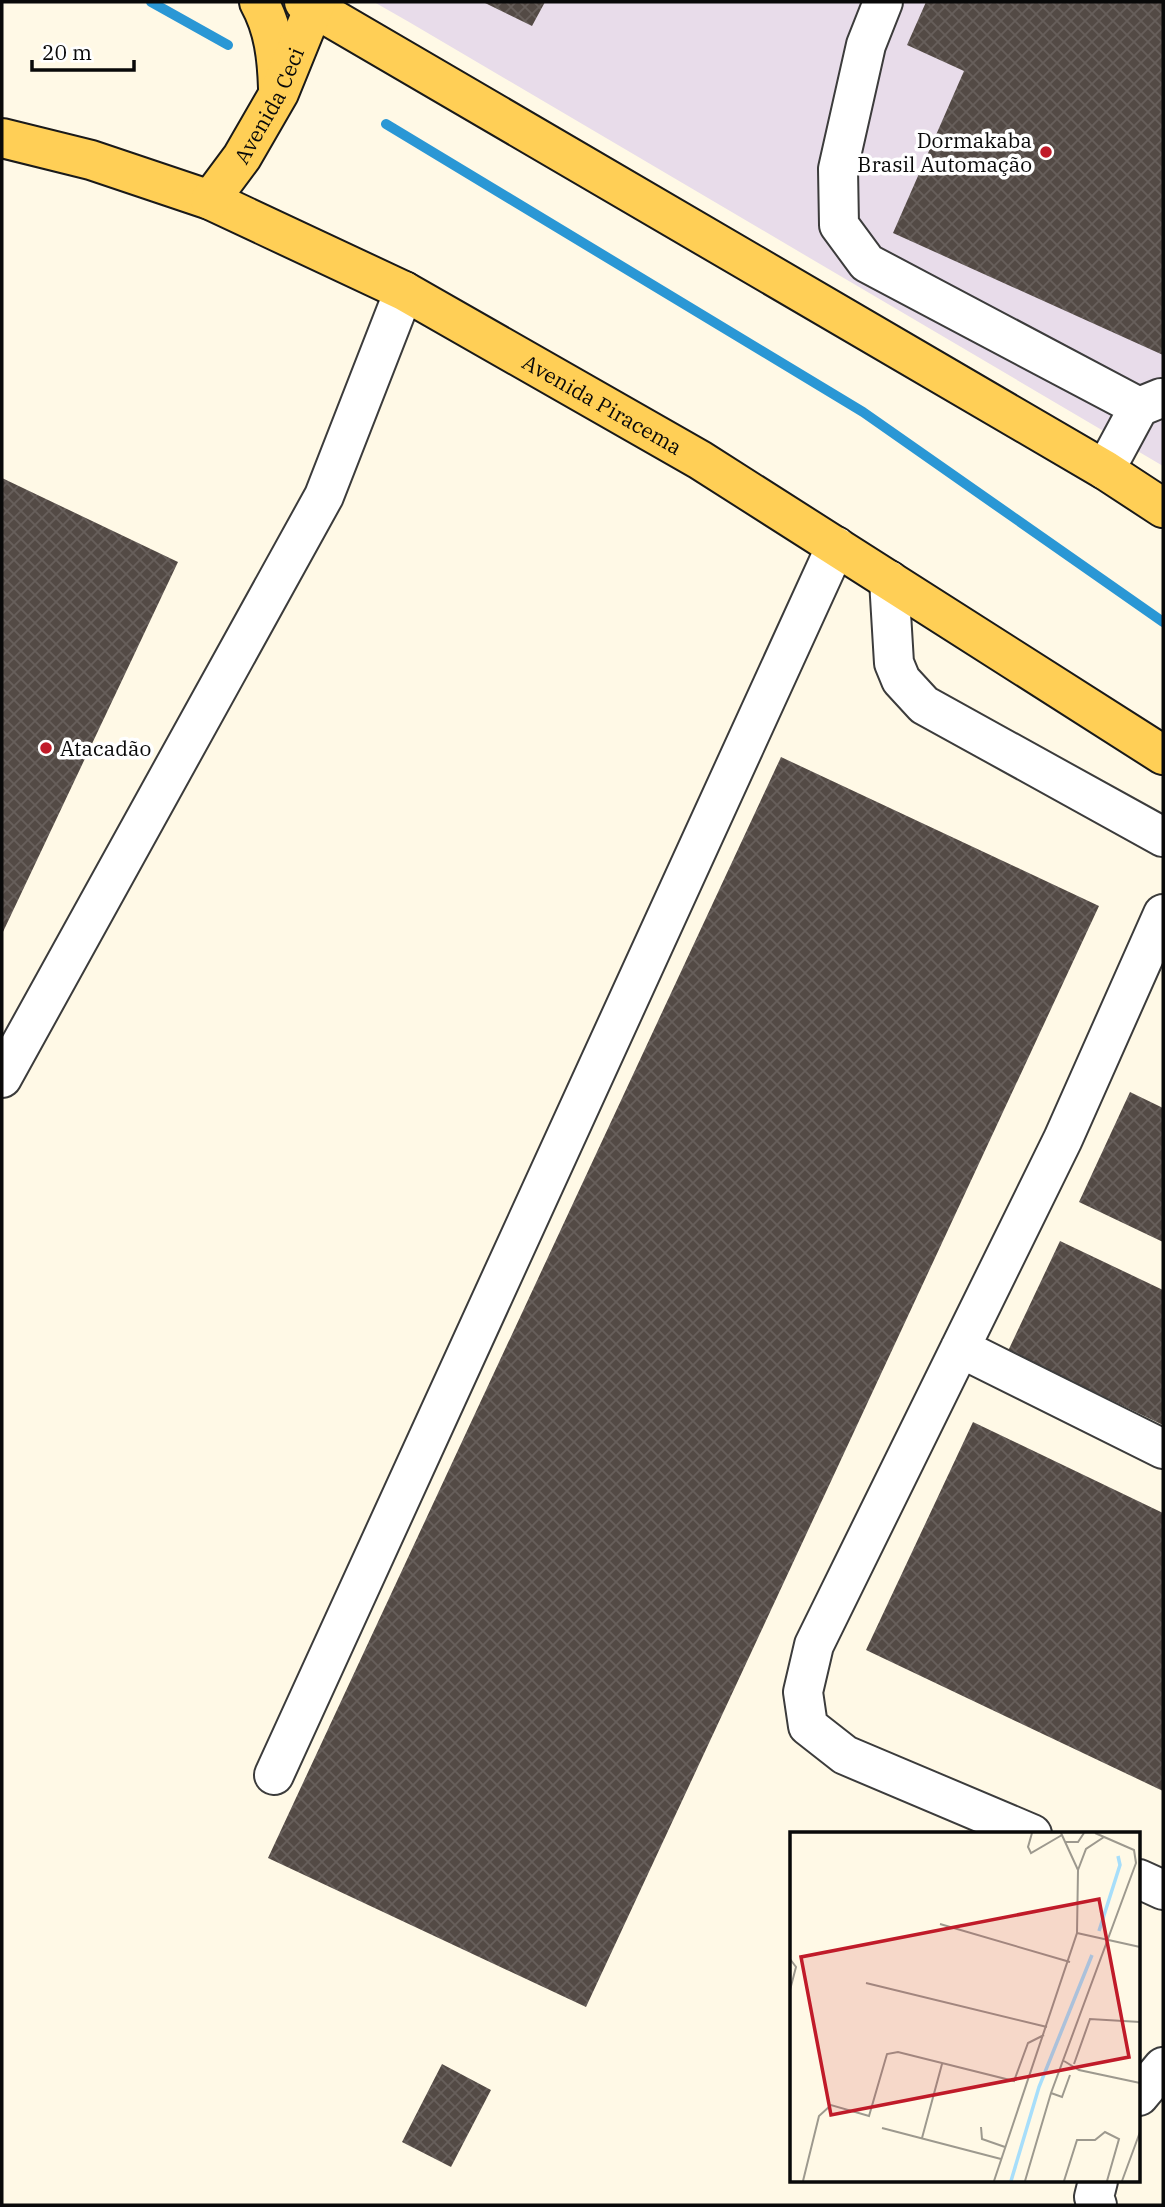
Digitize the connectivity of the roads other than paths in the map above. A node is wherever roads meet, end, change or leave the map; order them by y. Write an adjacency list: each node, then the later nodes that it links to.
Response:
1 (259, 2): 4 (main road)
2 (883, 2): 8 (lane)
3 (311, 4): 4 (main road, Avenida Ceci); 9 (main road)
4 (279, 93): 6 (main road, Avenida Ceci)
5 (2, 138): 6 (main road, Avenida Piracema)
6 (210, 200): 7 (main road, Avenida Piracema)
7 (404, 291): 11 (main road, Avenida Piracema); 16 (lane)
8 (1151, 402): 9 (lane)
9 (1105, 470): 10 (main road)
10 (1163, 508)
11 (836, 546): 12 (main road, Avenida Piracema); 19 (lane)
12 (889, 580): 13 (main road, Avenida Piracema); 14 (lane)
13 (1163, 755)
14 (1163, 837)
15 (1163, 914): 17 (lane)
16 (2, 1078)
17 (960, 1348): 18 (lane); 20 (lane)
18 (1163, 1449)
19 (274, 1775)
20 (1027, 1832)
21 (1140, 1880): 22 (lane)
22 (1163, 1890)
23 (1163, 2067): 24 (lane)
24 (1140, 2095)
25 (1098, 2182): 26 (lane)
26 (1097, 2205)

